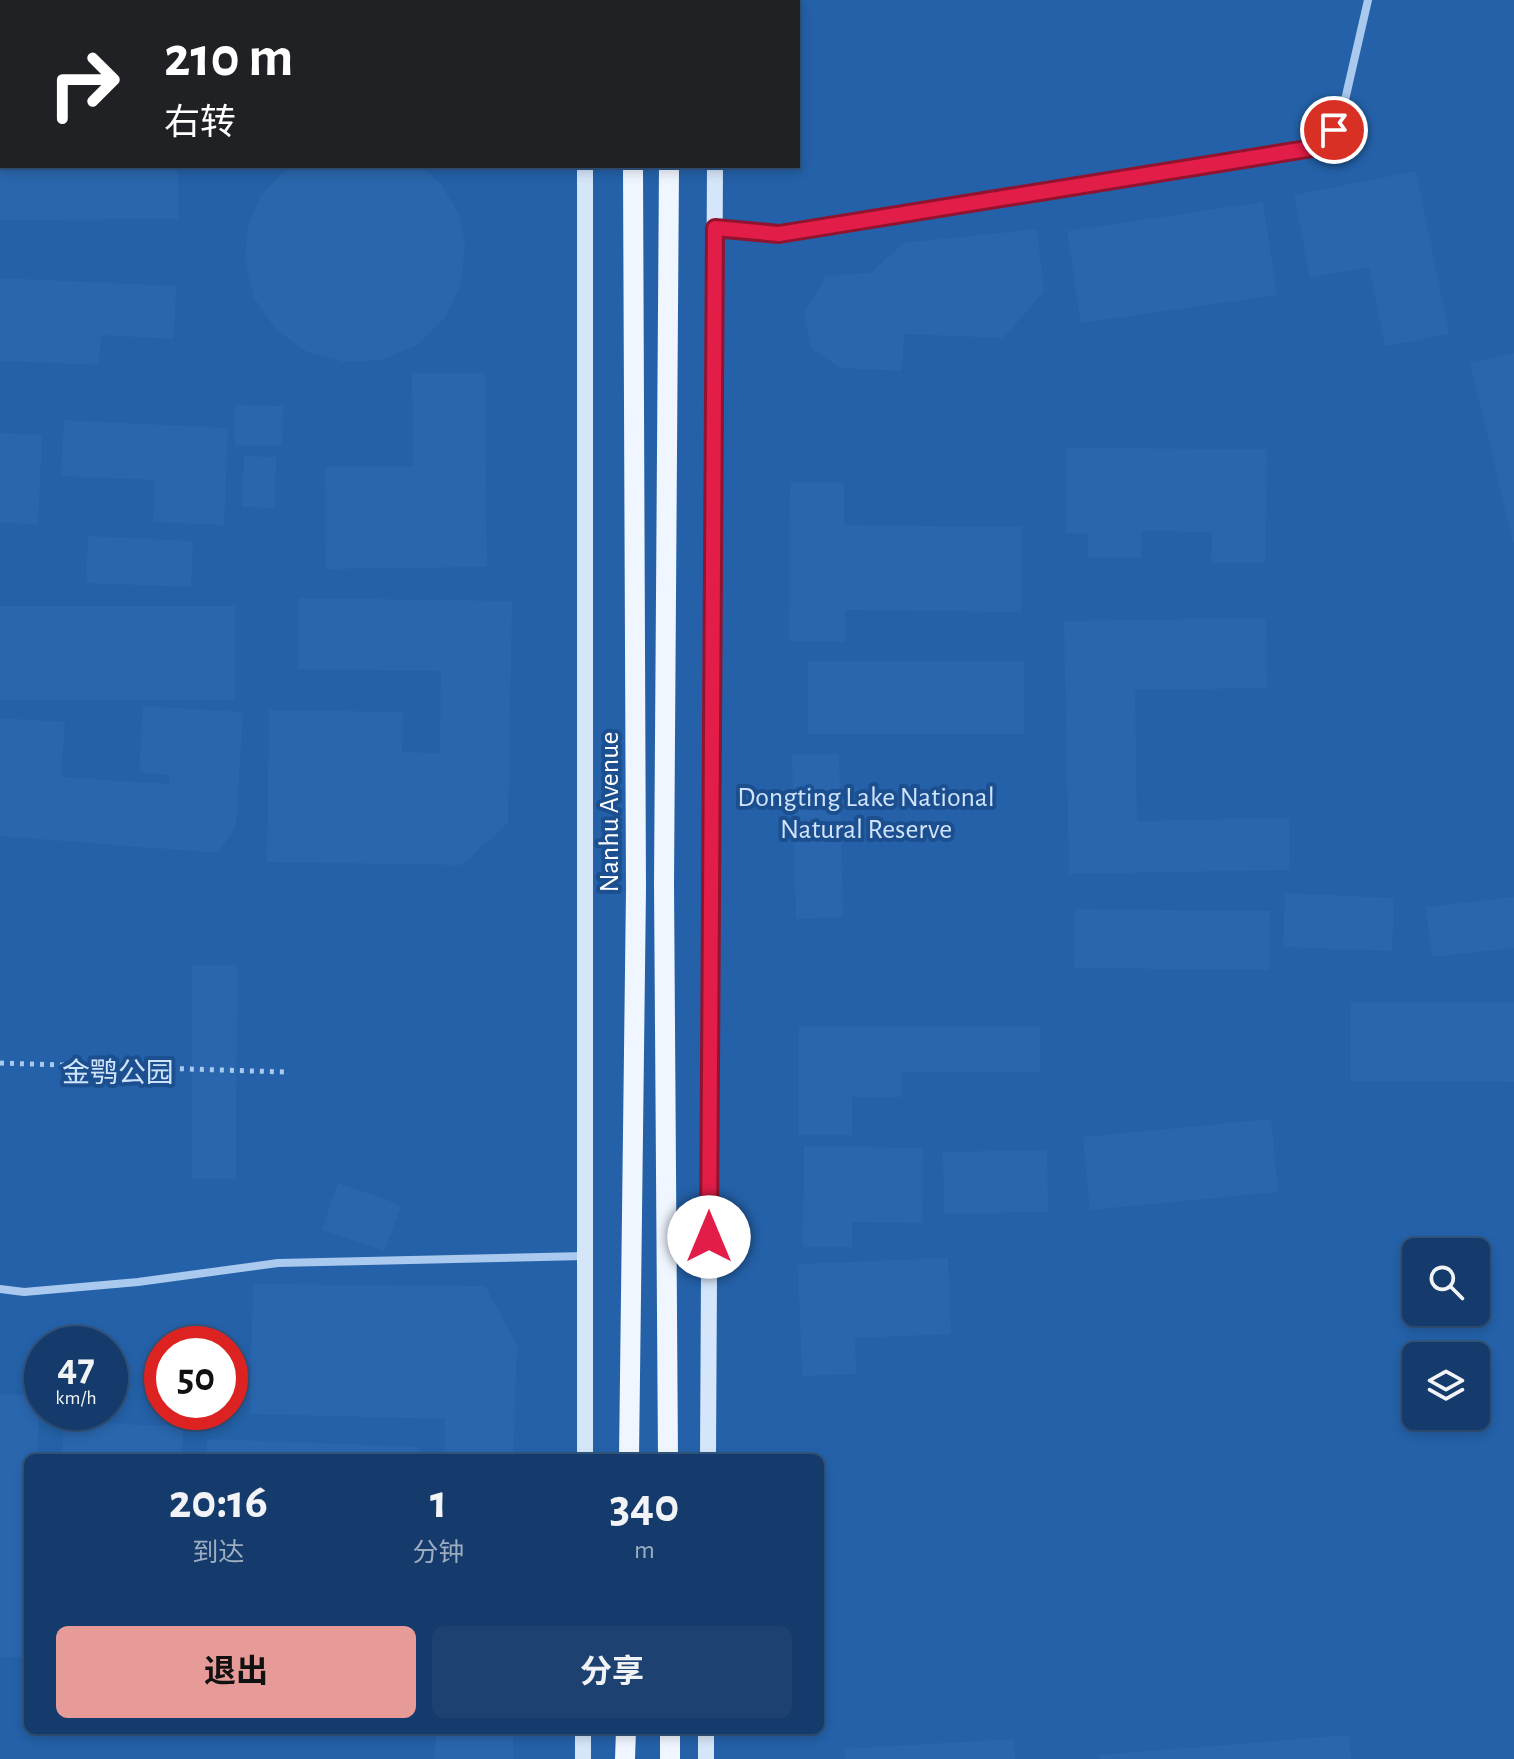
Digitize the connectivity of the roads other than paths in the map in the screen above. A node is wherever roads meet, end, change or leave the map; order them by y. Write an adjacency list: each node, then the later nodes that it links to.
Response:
1 (1368, 0): 6 (street)
2 (585, 168): 7 (main road)
3 (633, 168): 10 (main road, Nanhu Avenue)
4 (669, 168): 11 (main road, Nanhu Avenue)
5 (715, 168): 6 (main road)
6 (715, 228): 12 (main road)
7 (586, 1256): 8 (street); 9 (main road)
8 (0, 1289)
9 (585, 1454)
10 (629, 1454)
11 (668, 1454)
12 (708, 1454)
13 (583, 1734): 17 (main road)
14 (626, 1734): 18 (main road)
15 (670, 1734): 19 (main road)
16 (706, 1734): 20 (main road)
17 (583, 1759)
18 (625, 1759)
19 (670, 1759)
20 (706, 1759)

